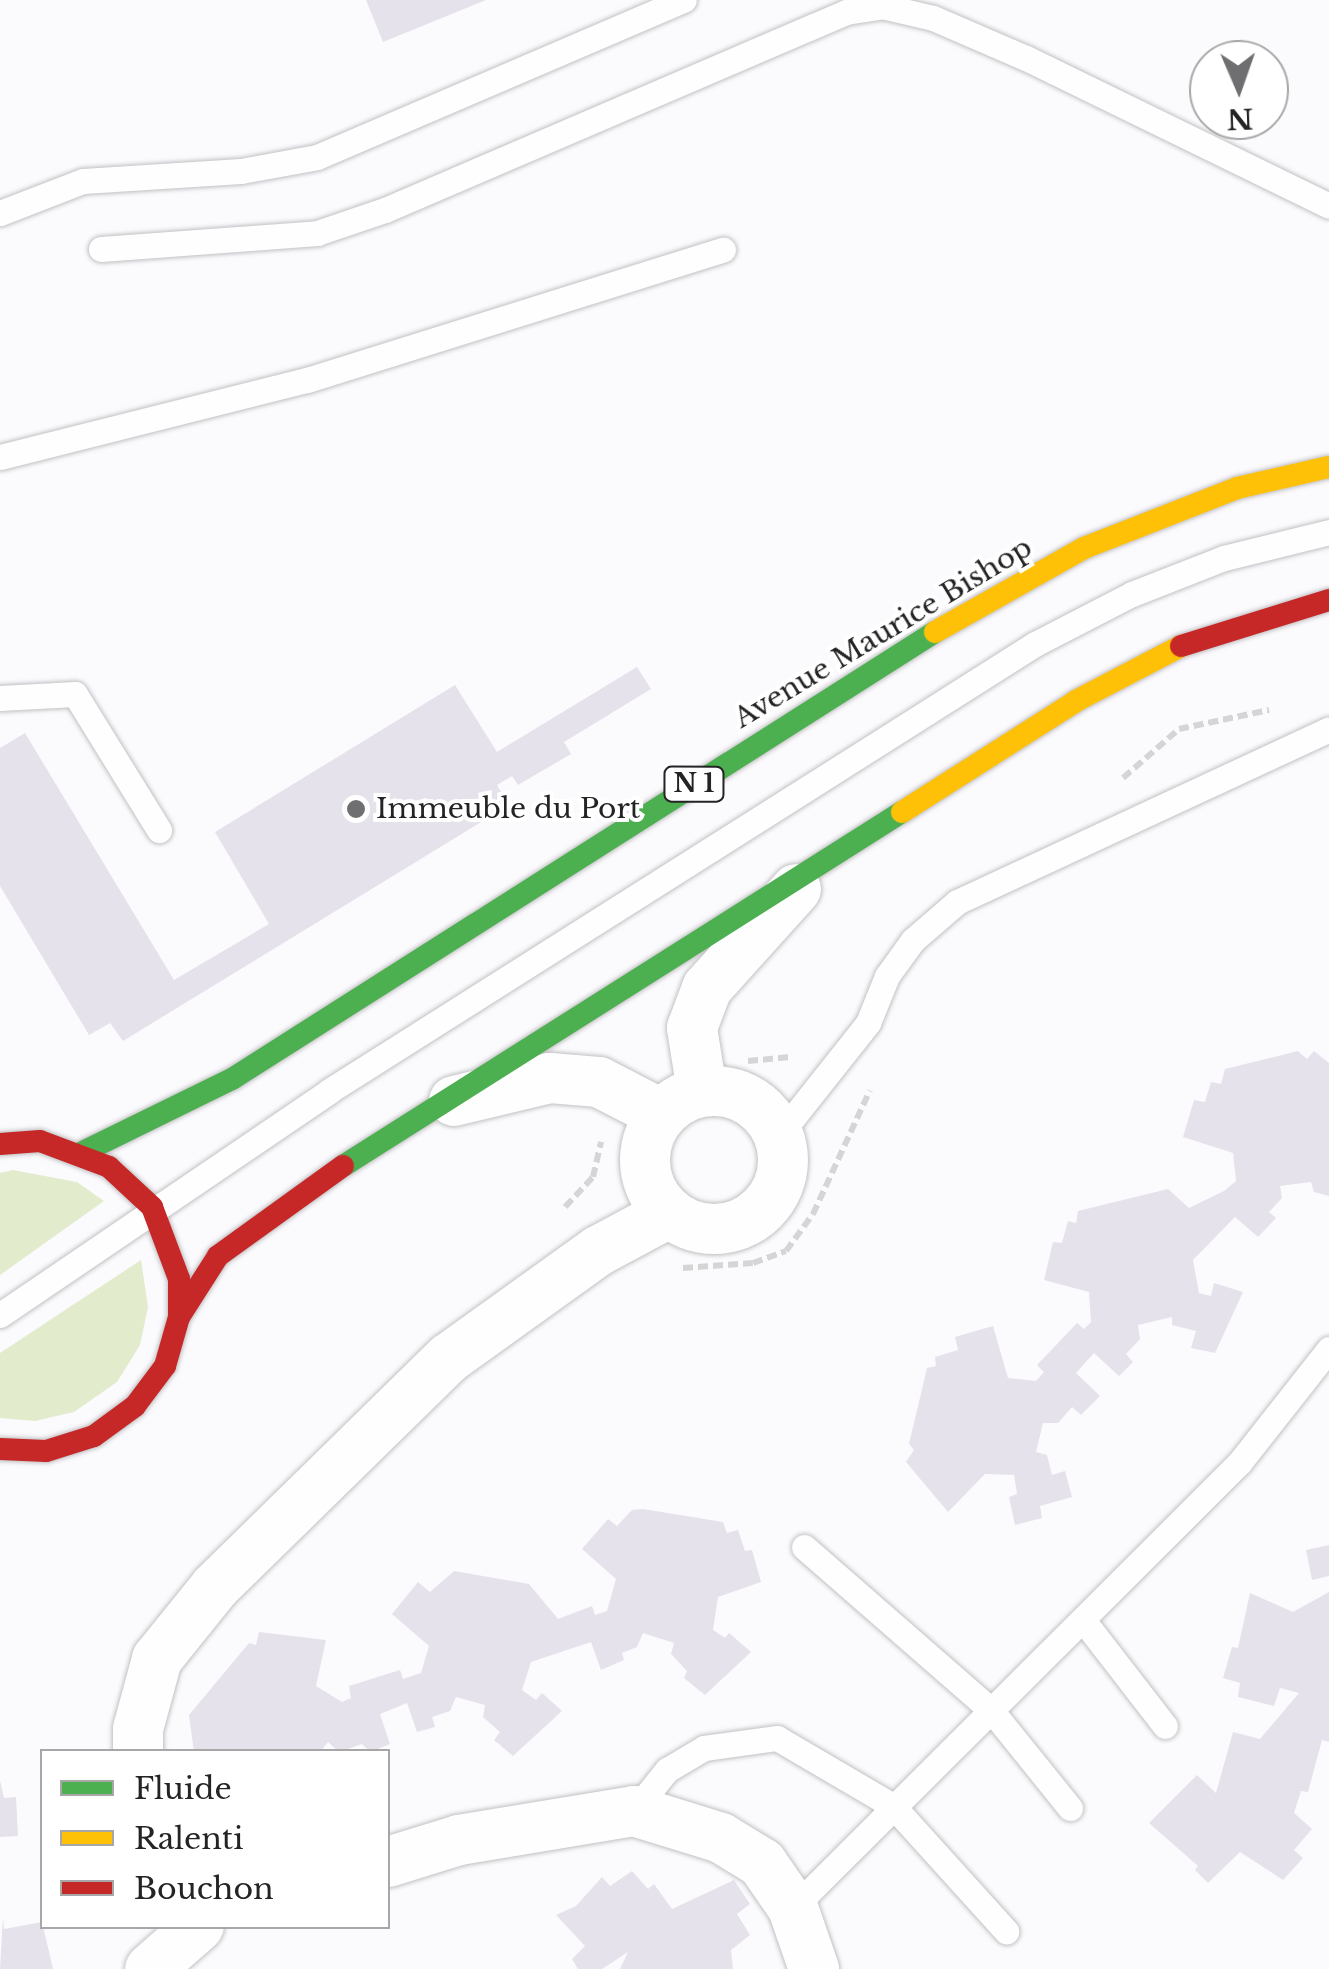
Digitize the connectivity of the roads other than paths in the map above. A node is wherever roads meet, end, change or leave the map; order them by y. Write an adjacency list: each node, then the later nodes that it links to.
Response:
1 (684, 0): 3 (lane)
2 (1329, 206): 4 (lane)
3 (0, 213)
4 (100, 249)
5 (722, 250): 6 (lane)
6 (0, 457)
7 (1329, 467): 18 (main road, Avenue Maurice Bishop / N 1)
8 (1329, 532): 19 (lane)
9 (1329, 600): 13 (main road)
10 (0, 698): 12 (lane)
11 (1329, 729): 16 (lane)
12 (159, 830)
13 (821, 860): 14 (street); 15 (main road)
14 (682, 1103): 15 (street); 16 (street); 20 (street)
15 (435, 1106): 22 (main road)
16 (780, 1134): 20 (street)
17 (0, 1144): 18 (main road)
18 (82, 1152): 19 (main road)
19 (152, 1207): 21 (lane); 22 (main road)
20 (669, 1213): 29 (street)
21 (0, 1315)
22 (179, 1317): 24 (main road)
23 (1329, 1349): 26 (lane)
24 (0, 1450)
25 (804, 1547): 27 (lane)
26 (1083, 1620): 27 (lane); 28 (lane)
27 (991, 1710): 30 (lane); 31 (lane)
28 (1165, 1726)
29 (138, 1749)
30 (892, 1806): 32 (lane); 34 (lane); 36 (lane)
31 (1070, 1808)
32 (634, 1811): 33 (street); 34 (street)
33 (390, 1861)
34 (793, 1908): 38 (street)
35 (196, 1929): 37 (street)
36 (1006, 1931)
37 (150, 1969)
38 (814, 1969)

